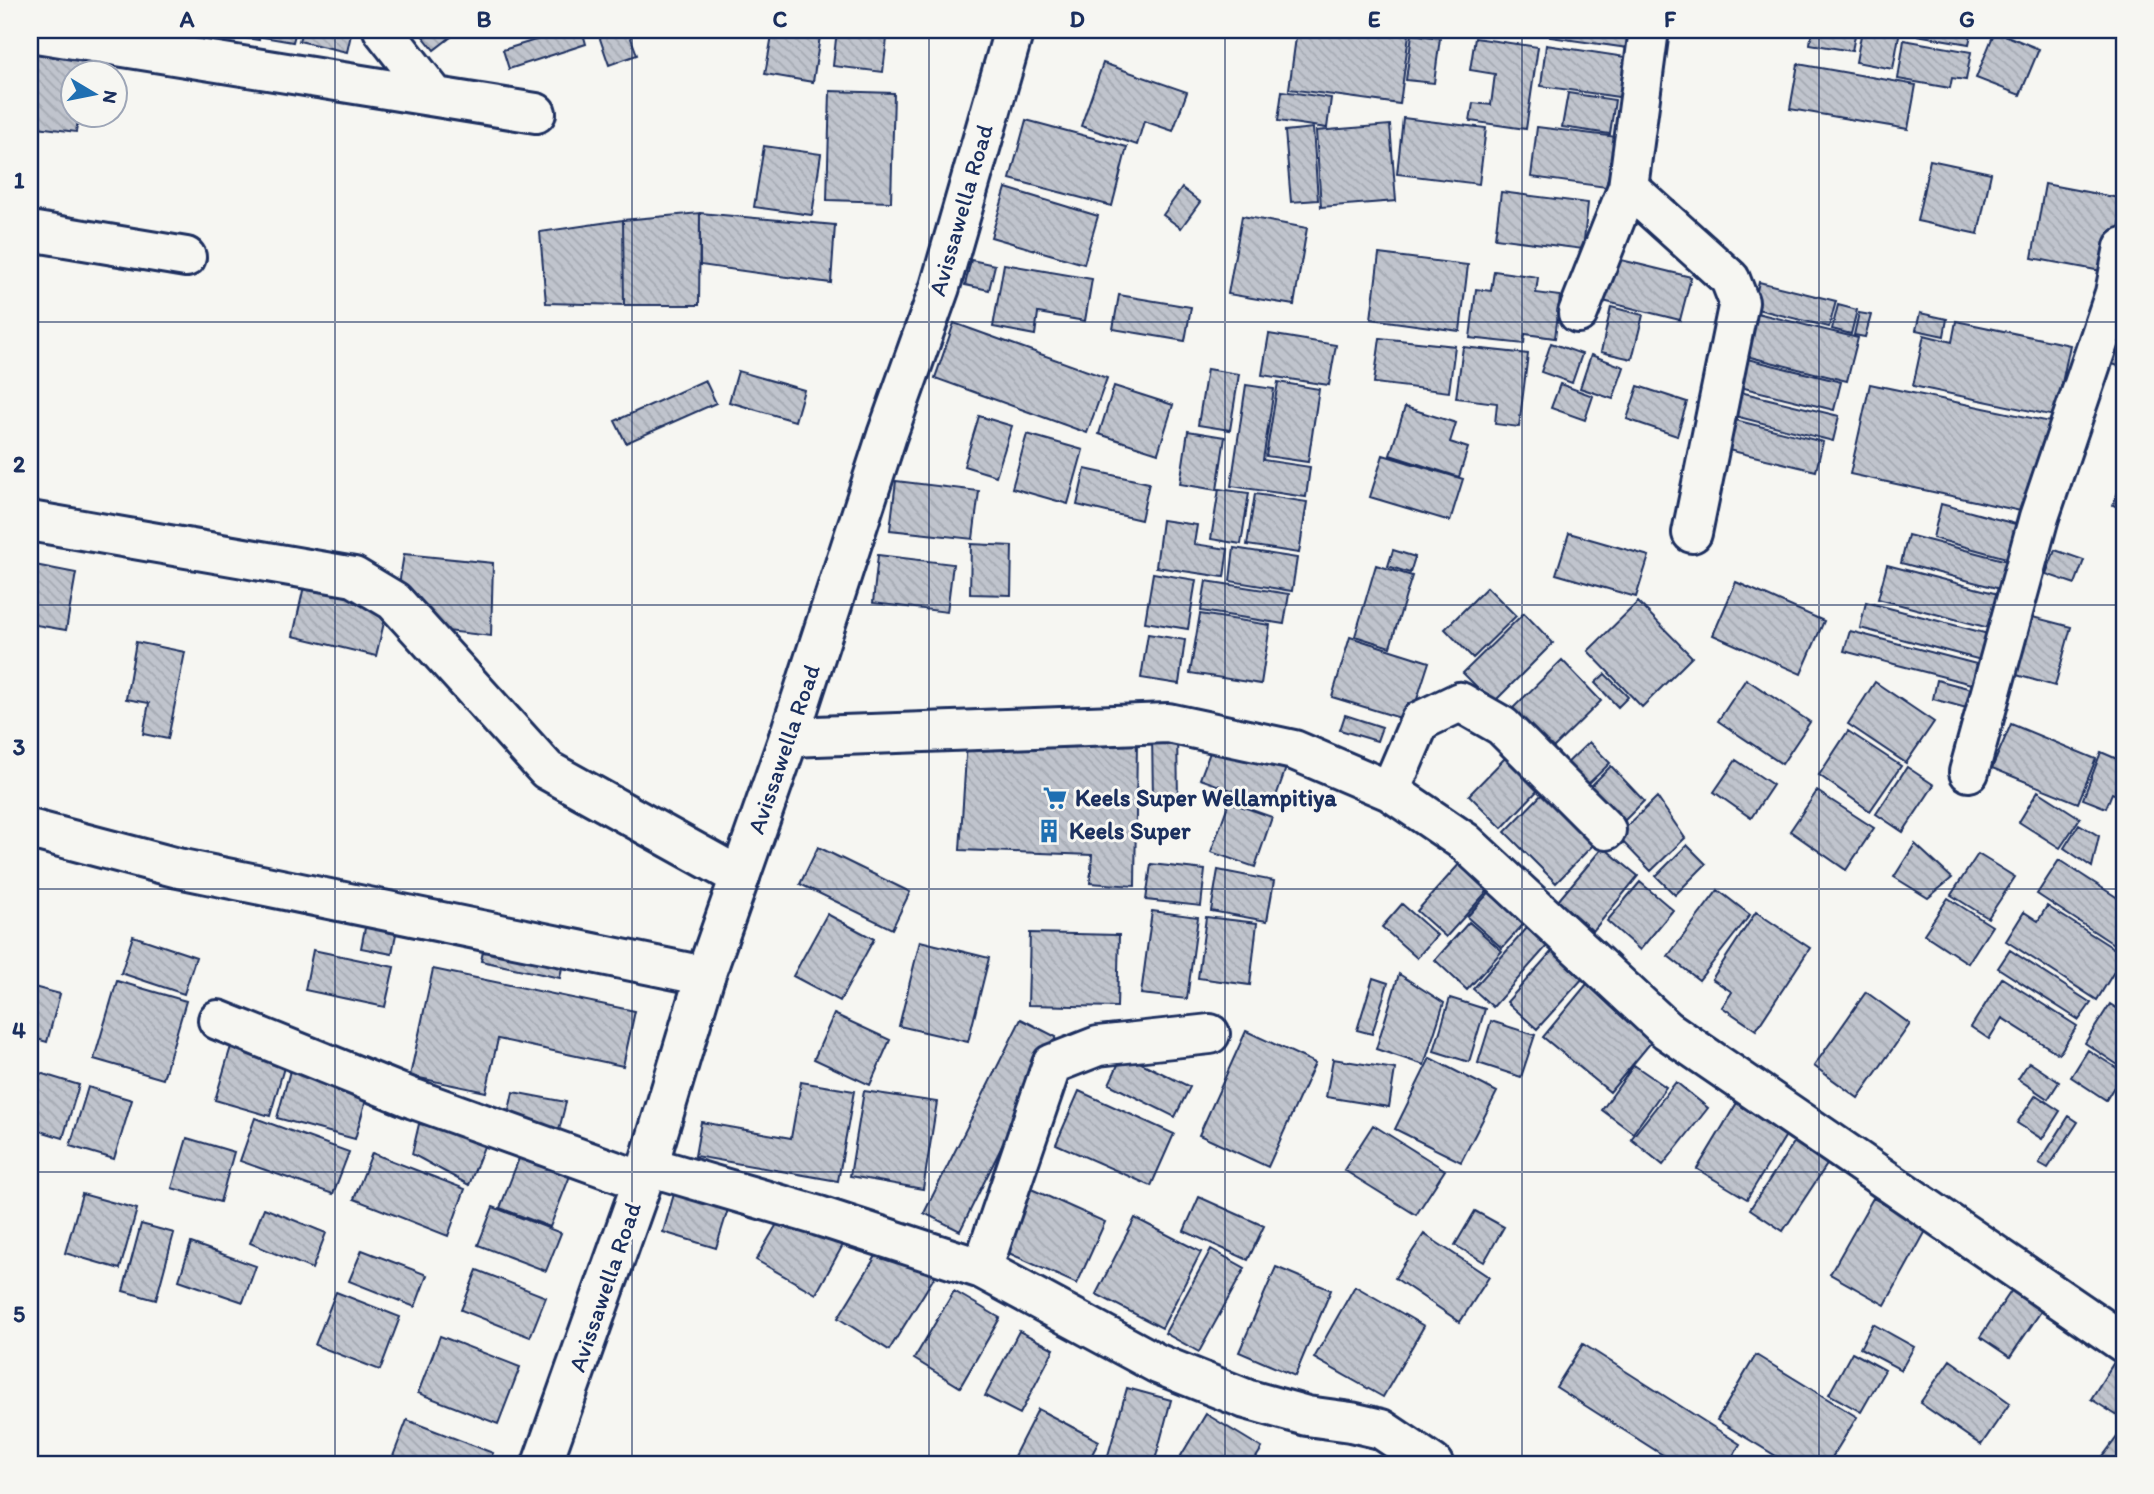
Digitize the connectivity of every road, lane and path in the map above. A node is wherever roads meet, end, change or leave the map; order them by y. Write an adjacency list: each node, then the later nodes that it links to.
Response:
1 (383, 30): 5 (street)
2 (1014, 30): 14 (street, Avissawella Road)
3 (1649, 30): 7 (street)
4 (30, 32): 5 (street)
5 (434, 95): 6 (street)
6 (536, 113)
7 (1628, 187): 11 (street); 13 (street)
8 (30, 232): 10 (street)
9 (2124, 247): 15 (street)
10 (186, 257)
11 (1578, 313)
12 (30, 521): 19 (street)
13 (1692, 533)
14 (789, 737): 16 (street); 19 (street, Avissawella Road)
15 (1969, 772)
16 (1390, 791): 18 (street); 25 (street)
17 (30, 829): 20 (street)
18 (1606, 830)
19 (740, 877): 20 (street, Avissawella Road)
20 (705, 976): 23 (street, Avissawella Road)
21 (218, 1020): 23 (street)
22 (1210, 1034): 24 (street)
23 (645, 1174): 24 (street); 26 (street, Avissawella Road)
24 (982, 1269): 27 (street)
25 (2124, 1343)
26 (542, 1464)
27 (1433, 1464)

